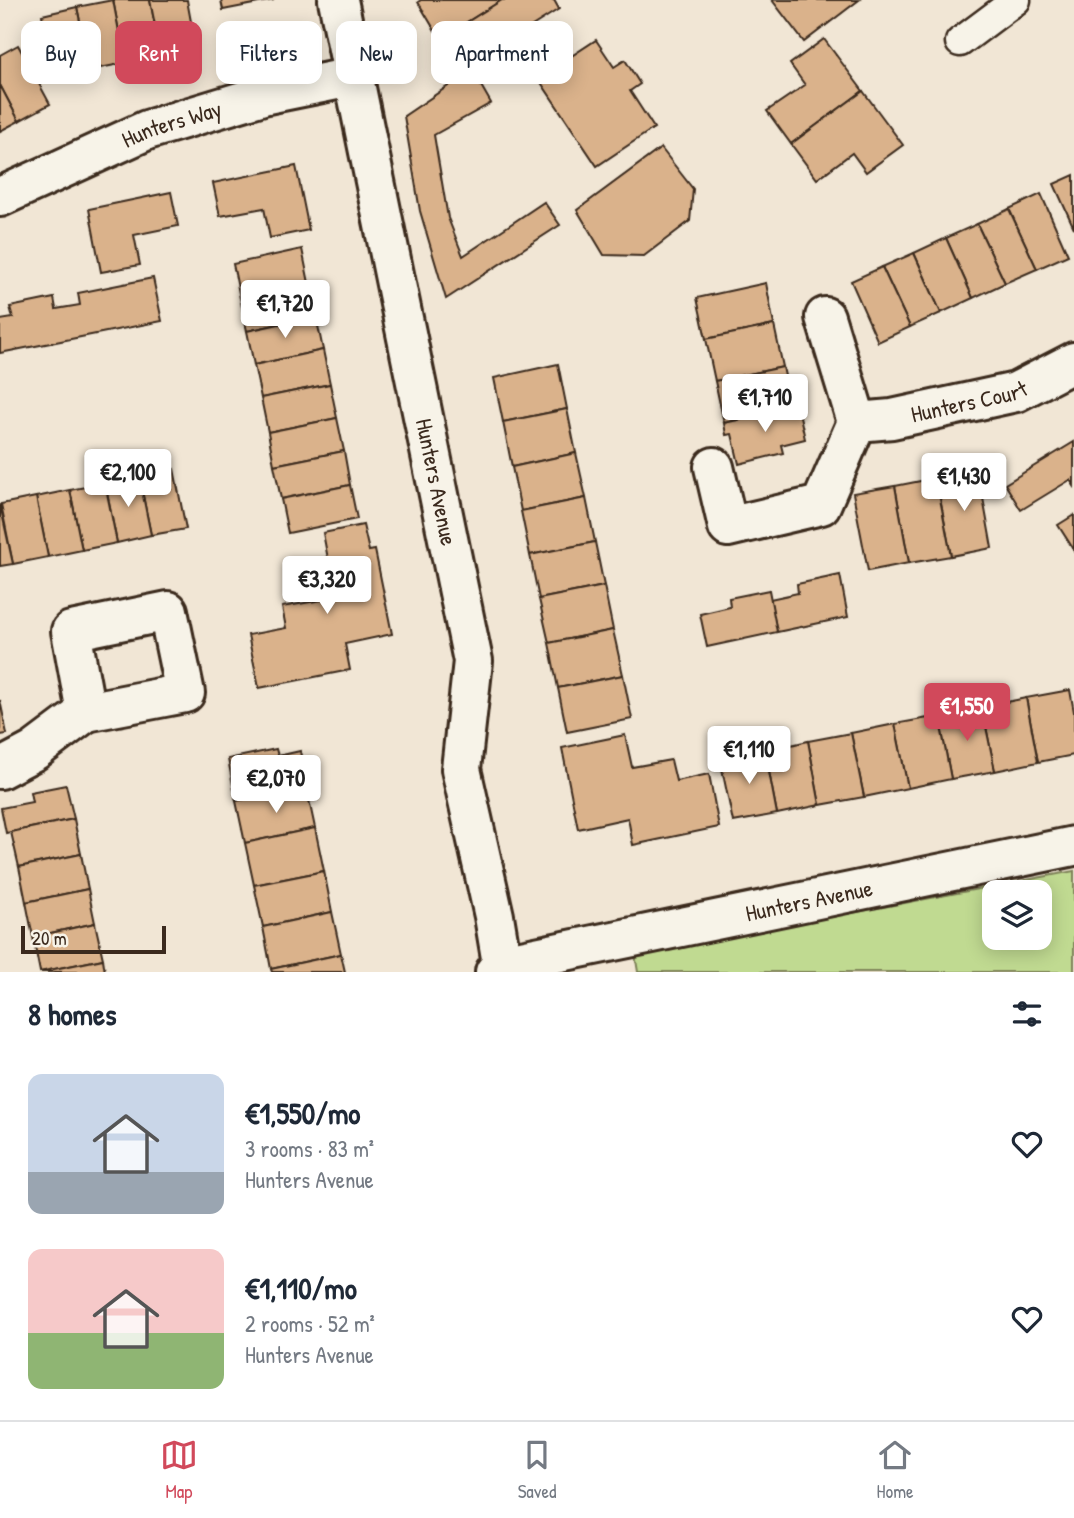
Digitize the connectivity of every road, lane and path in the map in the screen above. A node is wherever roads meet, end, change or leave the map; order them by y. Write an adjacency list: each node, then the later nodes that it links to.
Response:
1 (338, 0): 3 (street, Hunters Avenue)
2 (1016, 0): 4 (lane)
3 (342, 21)
4 (960, 42)
5 (336, 80): 7 (street, Hunters Way)
6 (353, 84): 15 (street, Hunters Avenue)
7 (0, 197)
8 (825, 317): 10 (street)
9 (1074, 362): 10 (street, Hunters Court)
10 (857, 422): 11 (street)
11 (714, 467)
12 (86, 712): 13 (street)
13 (0, 769)
14 (1074, 846): 15 (street, Hunters Avenue)
15 (498, 968)

